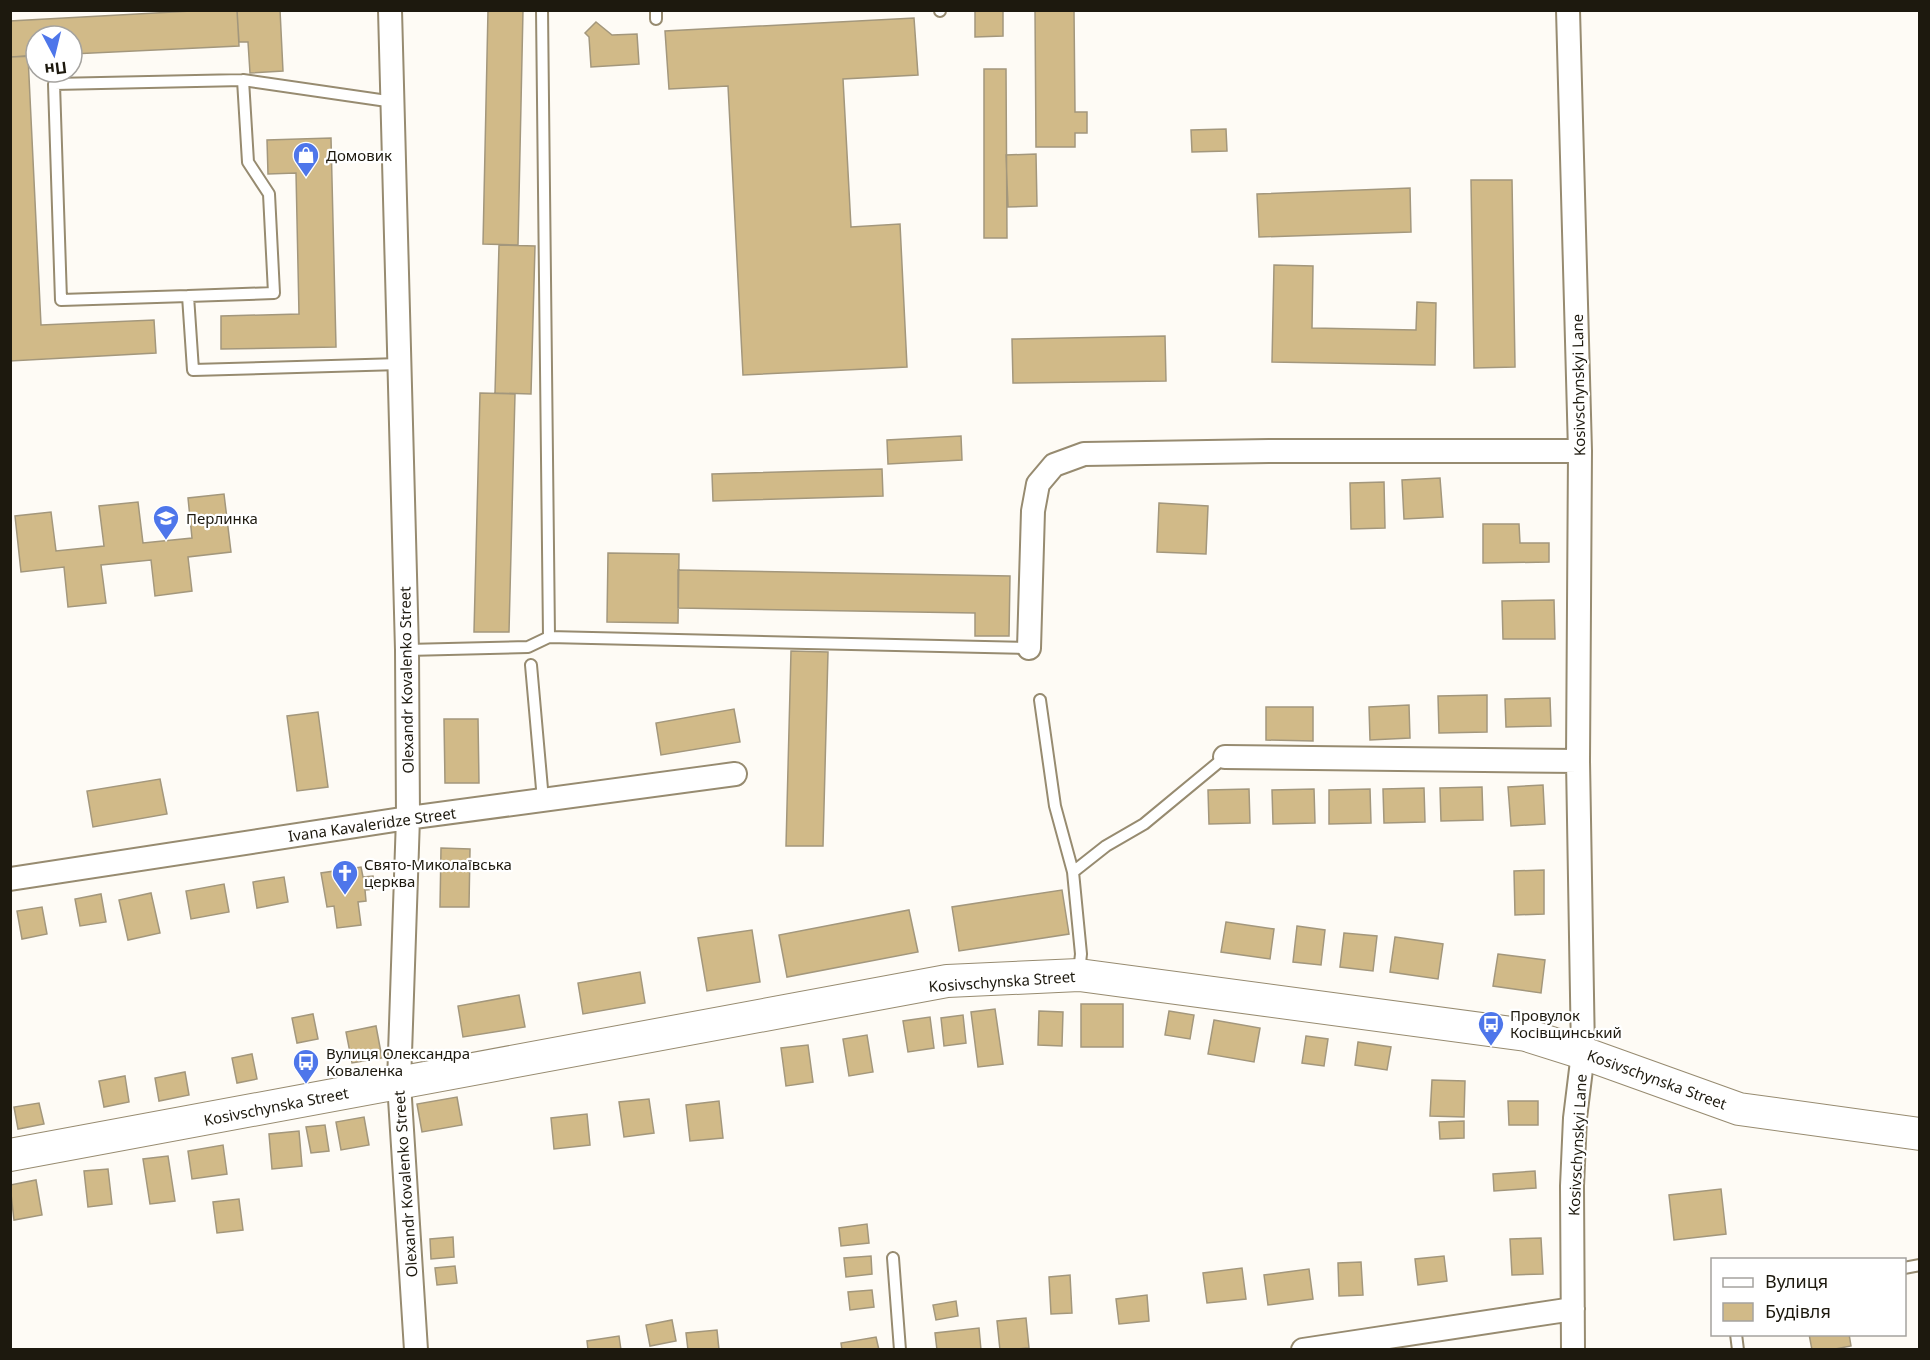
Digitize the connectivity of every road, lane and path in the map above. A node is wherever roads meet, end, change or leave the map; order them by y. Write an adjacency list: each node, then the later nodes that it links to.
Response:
1 (390, 10): 5 (street, Olexandr Kovalenko Street)
2 (542, 10): 9 (lane)
3 (1568, 10): 8 (street, Kosivschynskyi Lane)
4 (243, 80): 5 (lane); 6 (lane); 6 (lane)
5 (394, 102): 7 (street, Olexandr Kovalenko Street)
6 (188, 296): 7 (lane)
7 (400, 364): 11 (street, Olexandr Kovalenko Street)
8 (1580, 451): 10 (street); 15 (street, Kosivschynskyi Lane)
9 (549, 637): 10 (lane); 11 (lane)
10 (1029, 648)
11 (407, 650): 18 (street, Olexandr Kovalenko Street)
12 (531, 665): 17 (lane)
13 (1040, 700): 19 (lane)
14 (1225, 757): 15 (street); 19 (lane)
15 (1578, 760): 22 (street, Kosivschynskyi Lane)
16 (735, 774): 17 (street, Ivana Kavaleridze Street)
17 (543, 800): 18 (street, Ivana Kavaleridze Street)
18 (408, 818): 20 (street, Ivana Kavaleridze Street); 23 (street, Olexandr Kovalenko Street)
19 (1073, 872): 21 (lane)
20 (10, 879)
21 (1079, 975): 22 (street, Kosivschynska Street); 23 (street, Kosivschynska Street)
22 (1583, 1053): 24 (street, Kosivschynska Street); 27 (street, Kosivschynskyi Lane)
23 (399, 1083): 25 (street, Kosivschynska Street); 28 (street, Olexandr Kovalenko Street)
24 (1920, 1134)
25 (10, 1155)
26 (893, 1258): 29 (lane)
27 (1573, 1309): 30 (street); 31 (street, Kosivschynskyi Lane)
28 (416, 1350)
29 (900, 1350)
30 (1303, 1350)
31 (1573, 1350)

